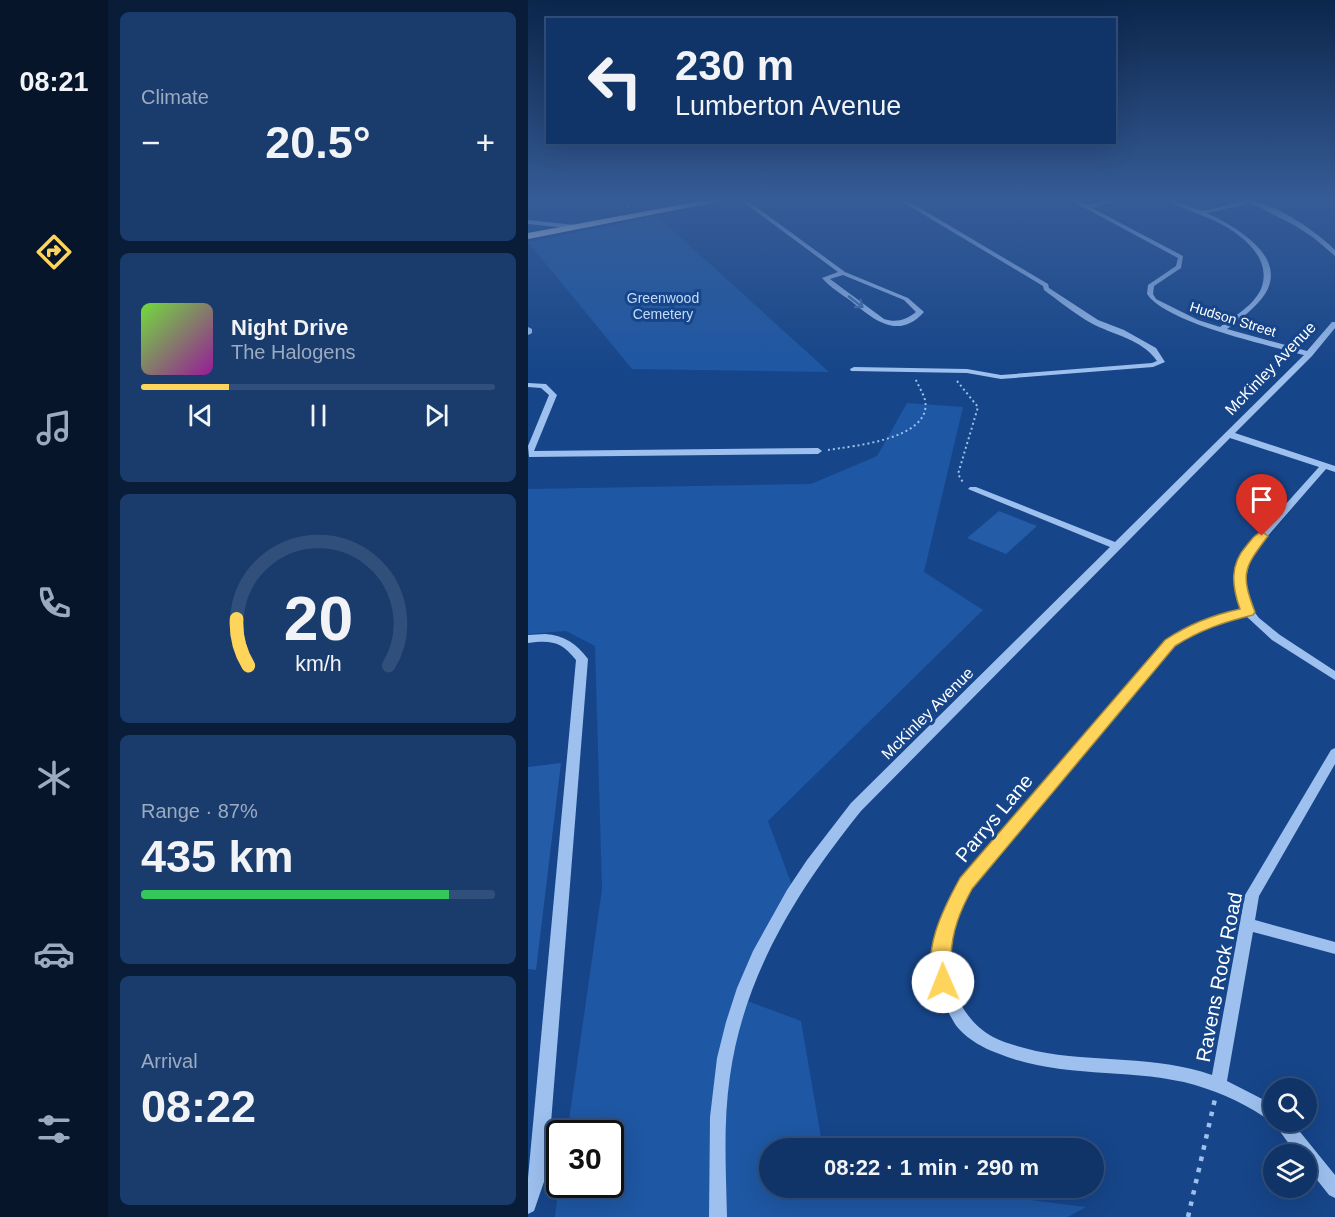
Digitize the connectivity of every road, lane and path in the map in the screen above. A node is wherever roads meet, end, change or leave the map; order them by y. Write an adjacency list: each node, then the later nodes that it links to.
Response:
1 (822, 258): 5 (street)
2 (1000, 258): 10 (street)
3 (1180, 258): 7 (street, Hudson Street)
4 (1263, 258): 7 (street)
5 (843, 273): 5 (street, one-way to 5)
6 (1335, 324): 8 (street, McKinley Avenue)
7 (1221, 330): 8 (street, Hudson Street)
8 (1309, 354): 13 (street, McKinley Avenue)
9 (854, 369): 11 (street)
10 (937, 371): 11 (street); 16 (path)
11 (911, 372): 14 (path)
12 (528, 385): 14 (street)
13 (1228, 434): 15 (street); 17 (street, McKinley Avenue)
14 (818, 452)
15 (1330, 467): 18 (street)
16 (973, 489): 17 (street)
17 (1117, 546): 29 (street, McKinley Avenue)
18 (1248, 612): 20 (street); 24 (street, Parrys Lane)
19 (528, 639): 28 (street)
20 (1335, 676)
21 (1335, 753): 22 (street, Ravens Rock Road)
22 (1247, 924): 23 (street); 24 (street, Ravens Rock Road)
23 (1335, 948)
24 (1218, 1085): 25 (street, Parrys Lane); 30 (path)
25 (1263, 1108)
26 (1290, 1132): 27 (street)
27 (1335, 1189)
28 (528, 1205)
29 (718, 1217)
30 (1188, 1217)

